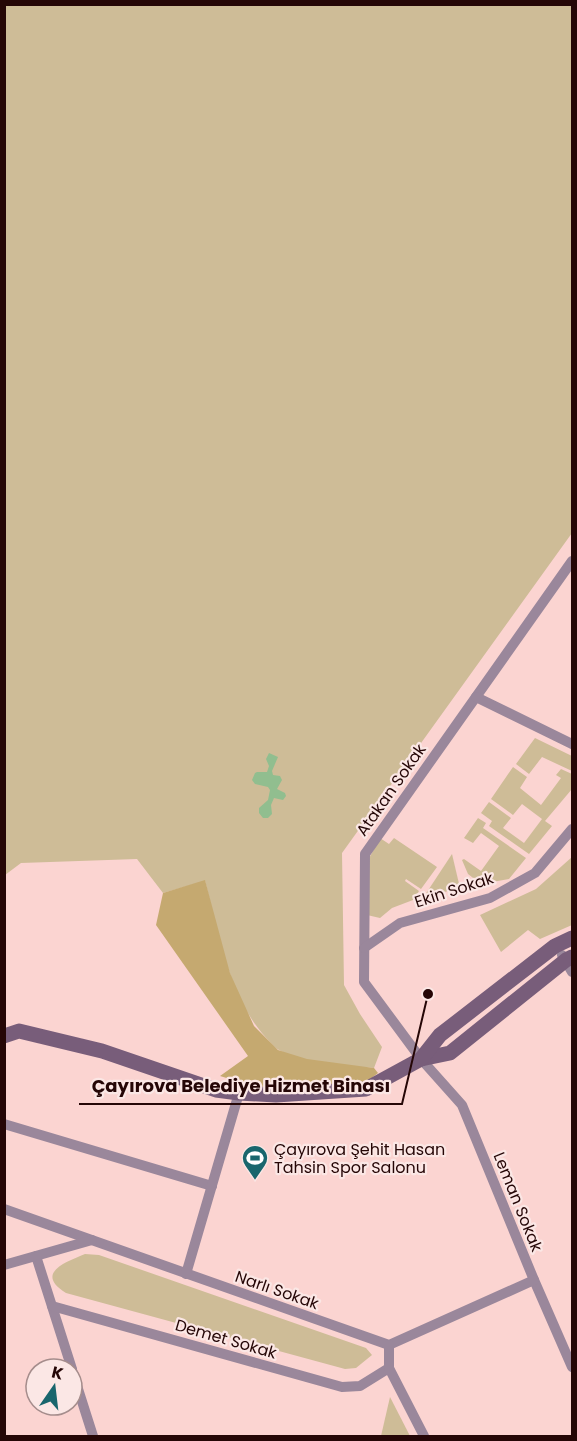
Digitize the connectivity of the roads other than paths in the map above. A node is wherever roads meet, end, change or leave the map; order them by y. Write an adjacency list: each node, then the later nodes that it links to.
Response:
1 (573, 561): 2 (street, Atakan Sokak)
2 (476, 697): 3 (street); 7 (street, Atakan Sokak)
3 (573, 744)
4 (573, 829): 7 (street, Ekin Sokak)
5 (573, 938): 6 (street)
6 (555, 946): 8 (street); 10 (street)
7 (364, 948): 10 (street, Atakan Sokak)
8 (570, 963): 10 (street)
9 (4, 1036): 11 (street)
10 (421, 1059): 11 (street); 19 (street, Leman Sokak)
11 (239, 1094): 13 (street)
12 (4, 1124): 13 (street)
13 (212, 1186): 18 (street)
14 (4, 1209): 15 (street, Narlı Sokak)
15 (92, 1240): 16 (street); 18 (street, Narlı Sokak)
16 (36, 1256): 17 (street); 20 (street)
17 (4, 1265)
18 (186, 1274): 21 (street, Narlı Sokak)
19 (534, 1280): 21 (street); 23 (street, Leman Sokak)
20 (52, 1306): 22 (street); 24 (street, Demet Sokak)
21 (389, 1345): 24 (street)
22 (68, 1357)
23 (573, 1366)
24 (389, 1368): 27 (street)
25 (84, 1408): 26 (street)
26 (93, 1437)
27 (424, 1437)

